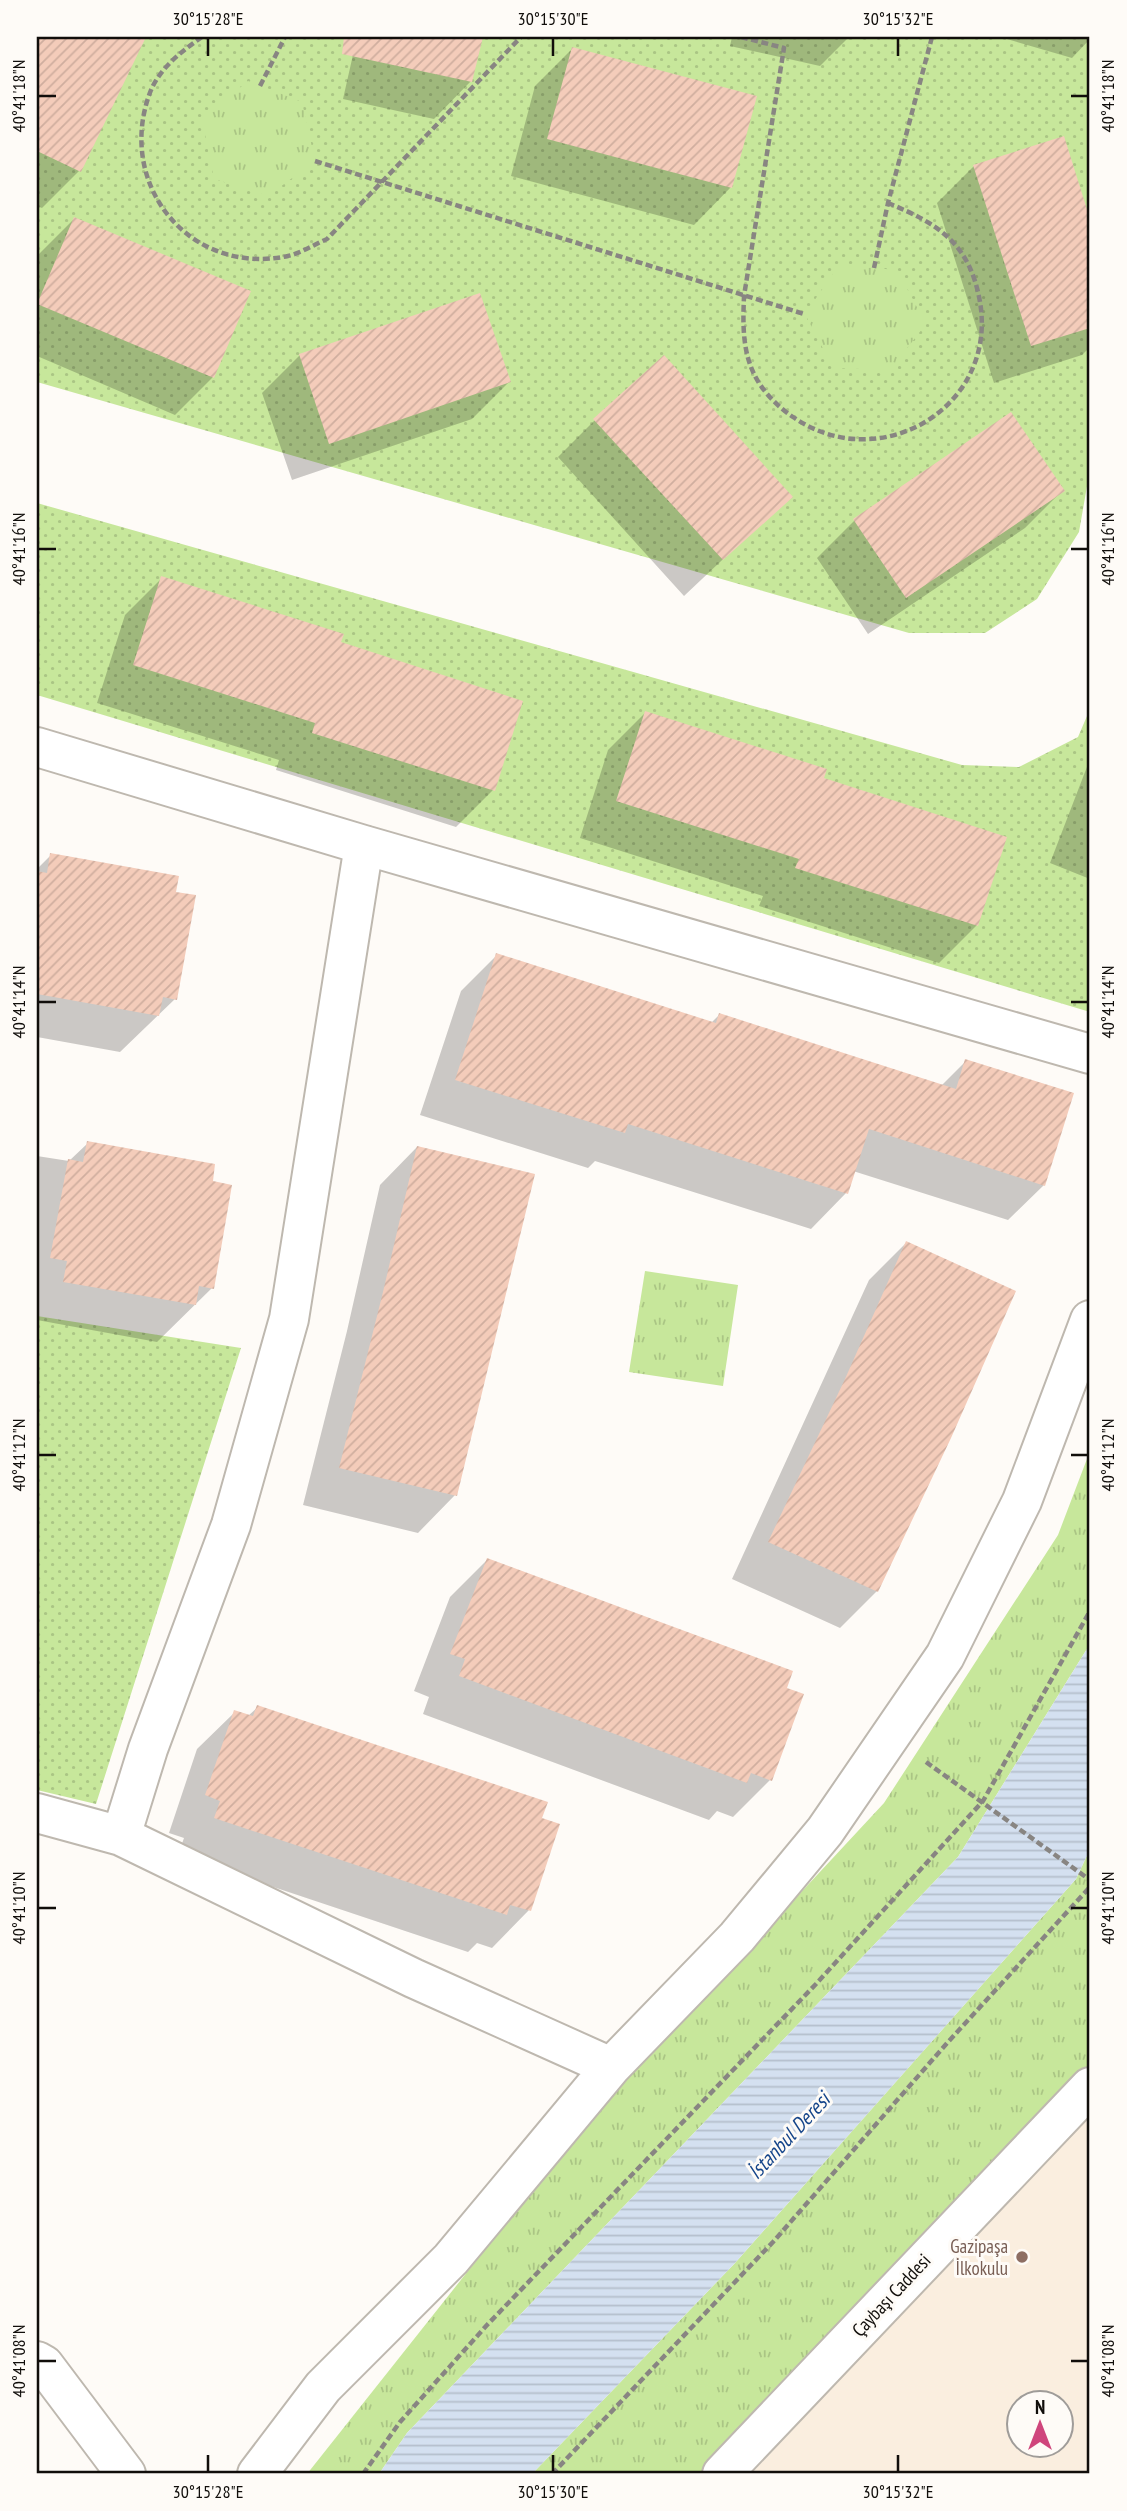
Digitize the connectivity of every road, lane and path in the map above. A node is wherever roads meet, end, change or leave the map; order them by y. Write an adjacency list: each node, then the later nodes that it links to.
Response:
1 (202, 37): 8 (path)
2 (285, 37): 6 (path)
3 (522, 37): 8 (path)
4 (741, 37): 11 (path)
5 (932, 37): 9 (path)
6 (260, 86)
7 (315, 161): 8 (path)
8 (383, 183): 11 (path)
9 (888, 203): 10 (path); 11 (path)
10 (874, 268)
11 (744, 296): 12 (path)
12 (804, 314)
13 (37, 747): 14 (street)
14 (364, 845): 15 (street); 21 (street)
15 (1090, 1054)
16 (1090, 1320): 18 (street)
17 (1090, 1611): 19 (path)
18 (890, 1738): 19 (path); 24 (street)
19 (983, 1801): 22 (path); 29 (path)
20 (37, 1813): 21 (street)
21 (121, 1836): 24 (street)
22 (1090, 1880)
23 (1090, 1887): 30 (path)
24 (611, 2067): 28 (street)
25 (1090, 2087): 31 (street, Çaybaşı Caddesi)
26 (37, 2361): 27 (street)
27 (126, 2474)
28 (257, 2474)
29 (363, 2474)
30 (552, 2474)
31 (722, 2474)

